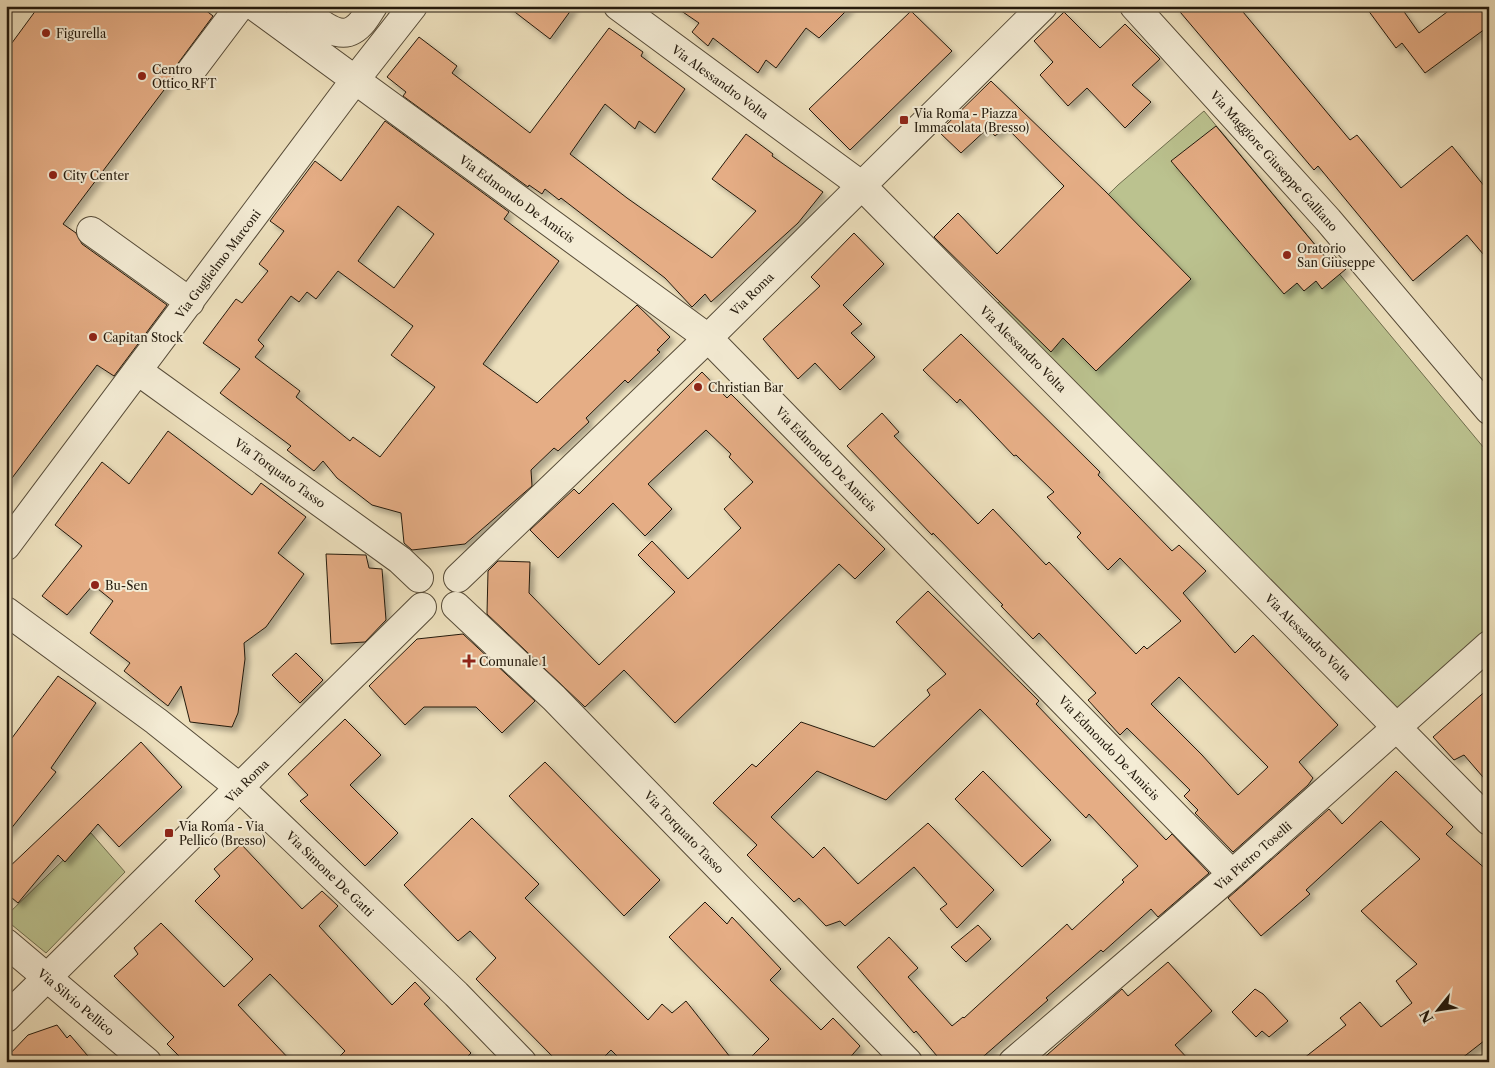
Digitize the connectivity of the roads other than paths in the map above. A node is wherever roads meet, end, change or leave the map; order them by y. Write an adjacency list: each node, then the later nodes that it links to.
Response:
1 (240, 6): 9 (street)
2 (254, 6): 8 (street, Via Edmondo De Amicis)
3 (374, 6): 8 (street)
4 (413, 6): 10 (street, Via Guglielmo Marconi)
5 (618, 6): 11 (street, Via Alessandro Volta)
6 (1043, 6): 11 (street, Via Roma)
7 (1134, 6): 16 (street, Via Maggiore Giuseppe Galliano)
8 (310, 18): 10 (street, Via Edmondo De Amicis)
9 (188, 75)
10 (355, 80): 13 (street, Via Guglielmo Marconi); 14 (street, Via Edmondo De Amicis)
11 (861, 185): 14 (street, Via Roma); 24 (street, Via Alessandro Volta)
12 (90, 231): 13 (street)
13 (190, 302): 15 (street, Via Guglielmo Marconi)
14 (708, 338): 19 (street, Via Roma); 27 (street, Via Edmondo De Amicis)
15 (138, 371): 17 (street, Via Guglielmo Marconi); 18 (street, Via Torquato Tasso)
16 (1489, 410)
17 (6, 546)
18 (419, 578): 19 (street); 21 (street)
19 (458, 578): 20 (street)
20 (456, 606): 21 (street); 33 (street, Via Torquato Tasso)
21 (422, 607): 25 (street, Via Roma)
22 (6, 611): 25 (street, Via Simone De Gatti)
23 (1489, 645): 24 (street, Via Pietro Toselli)
24 (1397, 728): 26 (street, Via Alessandro Volta); 27 (street, Via Pietro Toselli)
25 (240, 788): 29 (street, Via Roma); 32 (street, Via Simone De Gatti)
26 (1489, 821)
27 (1232, 874): 34 (street, Via Pietro Toselli)
28 (6, 943): 29 (street, Via Silvio Pellico)
29 (47, 978): 30 (street, Via Roma); 31 (street, Via Silvio Pellico)
30 (6, 1018)
31 (147, 1062)
32 (522, 1062)
33 (908, 1062)
34 (1013, 1062)

